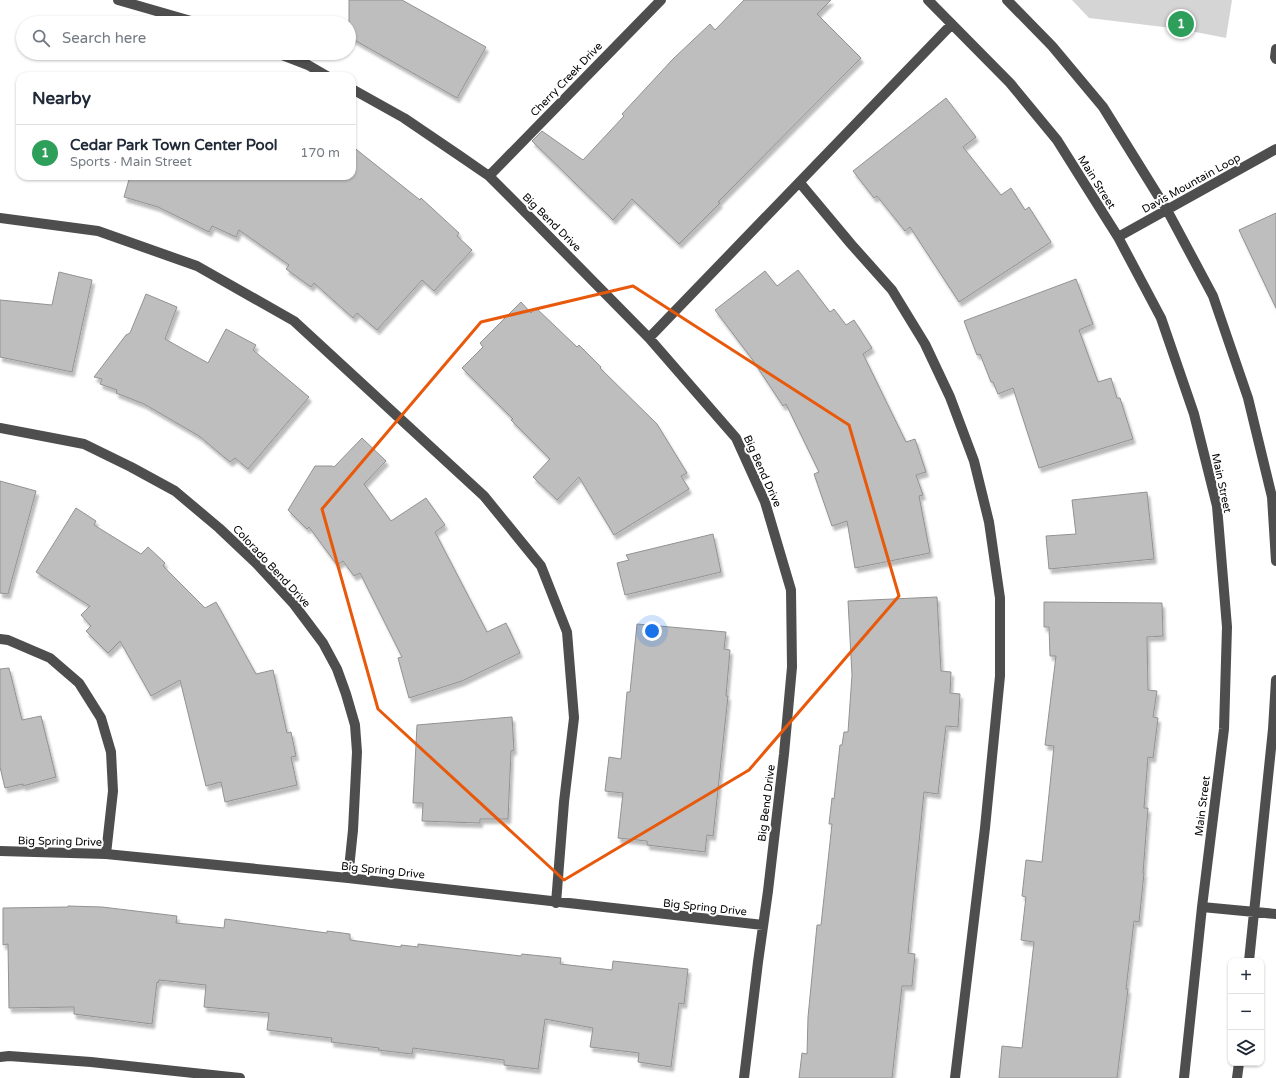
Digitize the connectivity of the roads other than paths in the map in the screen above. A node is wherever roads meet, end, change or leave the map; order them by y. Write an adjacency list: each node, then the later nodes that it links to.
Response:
1 (118, 0): 5 (street)
2 (661, 0): 13 (street, Cherry Creek Drive)
3 (928, 0): 6 (street, Main Street)
4 (1007, 0): 15 (street)
5 (174, 16)
6 (952, 24): 14 (street); 17 (street, Main Street)
7 (1276, 49): 9 (street)
8 (295, 60): 10 (street)
9 (1276, 60)
10 (320, 72)
11 (356, 91): 13 (street, Big Bend Drive)
12 (1276, 149): 15 (street, Davis Mountain Loop)
13 (489, 176): 18 (street, Big Bend Drive)
14 (800, 183): 18 (street); 36 (street)
15 (1167, 210): 17 (street, Davis Mountain Loop); 20 (street)
16 (0, 218): 26 (street)
17 (1118, 238): 27 (street, Main Street)
18 (649, 338): 30 (street, Big Bend Drive)
19 (0, 428): 25 (street, Colorado Bend Drive)
20 (1276, 561)
21 (0, 639): 24 (street)
22 (1276, 680): 28 (street)
23 (0, 851): 24 (street, Big Spring Drive)
24 (106, 854): 25 (street, Big Spring Drive)
25 (348, 878): 26 (street, Big Spring Drive)
26 (556, 903): 30 (street, Big Spring Drive)
27 (1202, 906): 28 (street); 37 (street, Main Street)
28 (1254, 912): 29 (street); 31 (street)
29 (1276, 914)
30 (763, 925): 35 (street, Big Bend Drive)
31 (1249, 958)
32 (0, 1057): 34 (street)
33 (1239, 1066): 38 (street)
34 (240, 1078)
35 (744, 1078)
36 (955, 1078)
37 (1184, 1078)
38 (1237, 1078)

